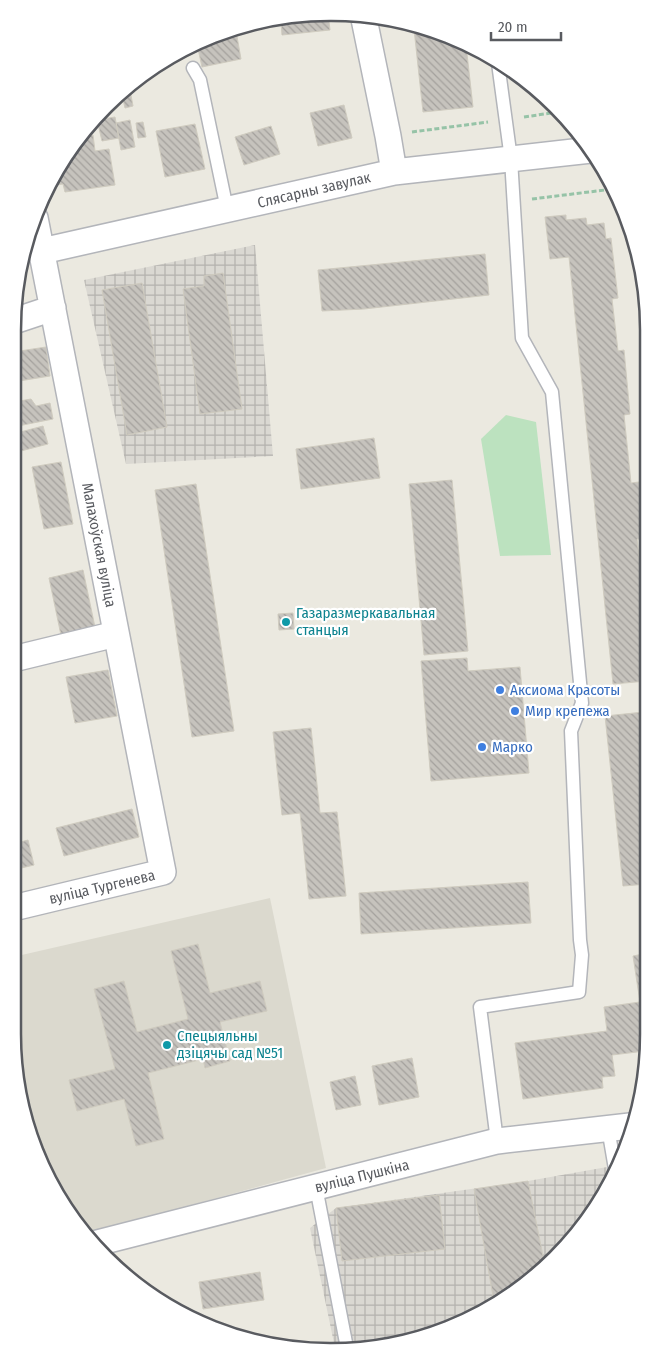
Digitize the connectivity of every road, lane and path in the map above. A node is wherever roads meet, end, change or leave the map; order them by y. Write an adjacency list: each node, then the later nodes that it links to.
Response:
1 (365, 23): 6 (street)
2 (193, 68): 12 (lane)
3 (499, 71): 5 (lane)
4 (550, 113): 5 (path)
5 (506, 119): 6 (path); 8 (lane)
6 (388, 136): 9 (street)
7 (582, 151): 8 (street, Слясарны завулак)
8 (511, 159): 9 (street, Слясарны завулак); 11 (lane)
9 (394, 172): 12 (street, Слясарны завулак)
10 (606, 190): 11 (path)
11 (514, 202): 22 (lane)
12 (227, 209): 14 (street, Слясарны завулак)
13 (38, 232): 14 (street, Малахоўская вуліца)
14 (42, 252): 15 (street, Малахоўская вуліца)
15 (53, 308): 16 (street); 17 (street, Малахоўская вуліца)
16 (22, 319)
17 (116, 634): 18 (street); 19 (street, Малахоўская вуліца)
18 (21, 657)
19 (163, 872): 20 (street, вуліца Тургенева)
20 (21, 906)
21 (619, 1127): 22 (street, вуліца Пушкіна); 23 (lane)
22 (497, 1141): 24 (street, вуліца Пушкіна)
23 (617, 1150)
24 (316, 1187): 25 (street, вуліца Пушкіна); 26 (lane)
25 (103, 1242)
26 (346, 1342)

